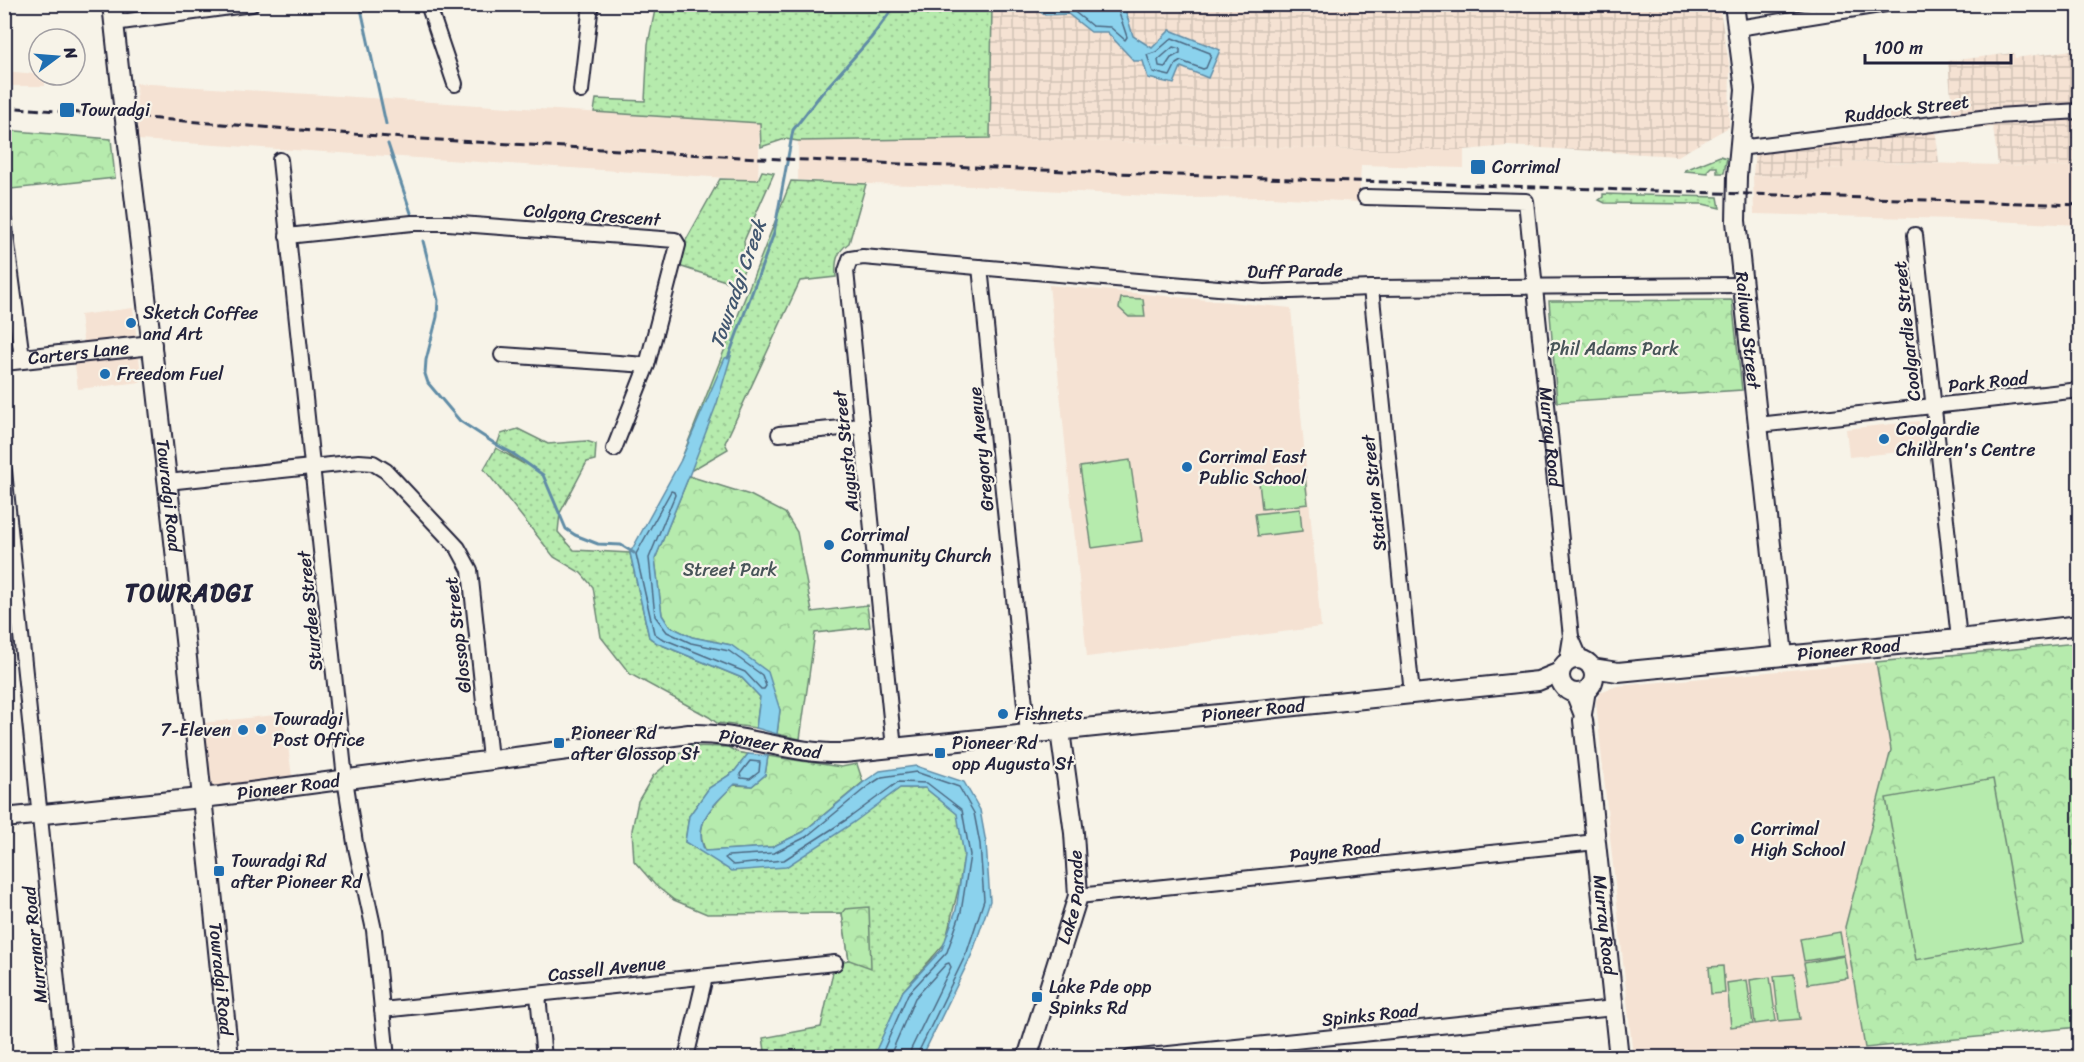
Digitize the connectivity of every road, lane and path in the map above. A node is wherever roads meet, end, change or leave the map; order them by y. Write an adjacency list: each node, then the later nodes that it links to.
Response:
1 (112, 4): 7 (main road, Towradgi Road)
2 (252, 4): 7 (street)
3 (428, 4): 9 (street)
4 (591, 4): 10 (street)
5 (1734, 4): 8 (main road, Railway Street)
6 (1886, 4): 8 (street)
7 (114, 23): 24 (main road, Towradgi Road, bridge)
8 (1738, 28): 12 (main road, Railway Street)
9 (455, 84)
10 (581, 90)
11 (2079, 111): 12 (street, Ruddock Street)
12 (1739, 148): 21 (main road, Railway Street)
13 (280, 160): 18 (street, Sturdee Street)
14 (1365, 197): 22 (street, Murray Road)
15 (4, 221): 16 (street)
16 (5, 226): 26 (street)
17 (1915, 235): 29 (street, Coolgardie Street)
18 (287, 236): 27 (street, Colgong Crescent); 34 (street, Sturdee Street)
19 (850, 259): 20 (street, Duff Parade); 31 (street, Augusta Street)
20 (980, 267): 23 (street, Duff Parade); 44 (street, Gregory Avenue)
21 (1743, 285): 22 (street, Duff Parade); 30 (main road, Railway Street)
22 (1534, 286): 23 (street, Duff Parade); 40 (street, Murray Road)
23 (1371, 288): 41 (street, Station Street)
24 (152, 345): 26 (main road, Carters Lane); 36 (main road, Towradgi Road)
25 (502, 356): 27 (street)
26 (13, 359)
27 (647, 365): 33 (street, Colgong Crescent)
28 (2079, 390): 29 (street, Park Road)
29 (1933, 406): 30 (street, Park Road); 38 (street, Coolgardie Street)
30 (1758, 425): 39 (main road, Railway Street)
31 (862, 426): 32 (street); 45 (street, Augusta Street)
32 (779, 434)
33 (614, 449)
34 (313, 466): 36 (street, Glossop Street); 46 (street, Glossop Street); 47 (street, Sturdee Street)
35 (4, 471): 49 (street, Murranar Road)
36 (167, 482): 48 (main road, Towradgi Road)
37 (2079, 625): 38 (main road, Pioneer Road)
38 (1959, 639): 39 (main road, Pioneer Road)
39 (1783, 656): 40 (main road, Pioneer Road)
40 (1577, 677): 41 (main road, Pioneer Road); 42 (street, Murray Road)
41 (1412, 694): 43 (main road, Pioneer Road)
42 (1583, 720): 51 (main road, Murray Road)
43 (1060, 731): 44 (main road, Pioneer Road); 52 (main road, Lake Parade)
44 (1028, 734): 45 (main road, Pioneer Road)
45 (894, 748): 46 (main road, Pioneer Road)
46 (490, 759): 47 (main road, Pioneer Road)
47 (345, 779): 48 (main road, Pioneer Road); 57 (street, Sturdee Street)
48 (202, 798): 49 (main road, Pioneer Road); 59 (main road, Towradgi Road)
49 (40, 814): 50 (main road, Pioneer Road); 58 (street, Murranar Road)
50 (4, 818)
51 (1596, 842): 52 (street, Payne Road); 56 (main road, Murray Road)
52 (1078, 896): 63 (main road, Lake Parade)
53 (835, 963): 54 (street, Cassell Avenue)
54 (705, 977): 55 (street, Cassell Avenue); 62 (street)
55 (538, 995): 57 (street, Cassell Avenue); 61 (street)
56 (1614, 1008): 64 (street, Spinks Road); 65 (main road, Murray Road)
57 (382, 1010): 60 (street, Sturdee Street)
58 (65, 1058)
59 (229, 1058)
60 (387, 1058)
61 (544, 1058)
62 (686, 1058)
63 (1027, 1058)
64 (1130, 1058)
65 (1619, 1058)

